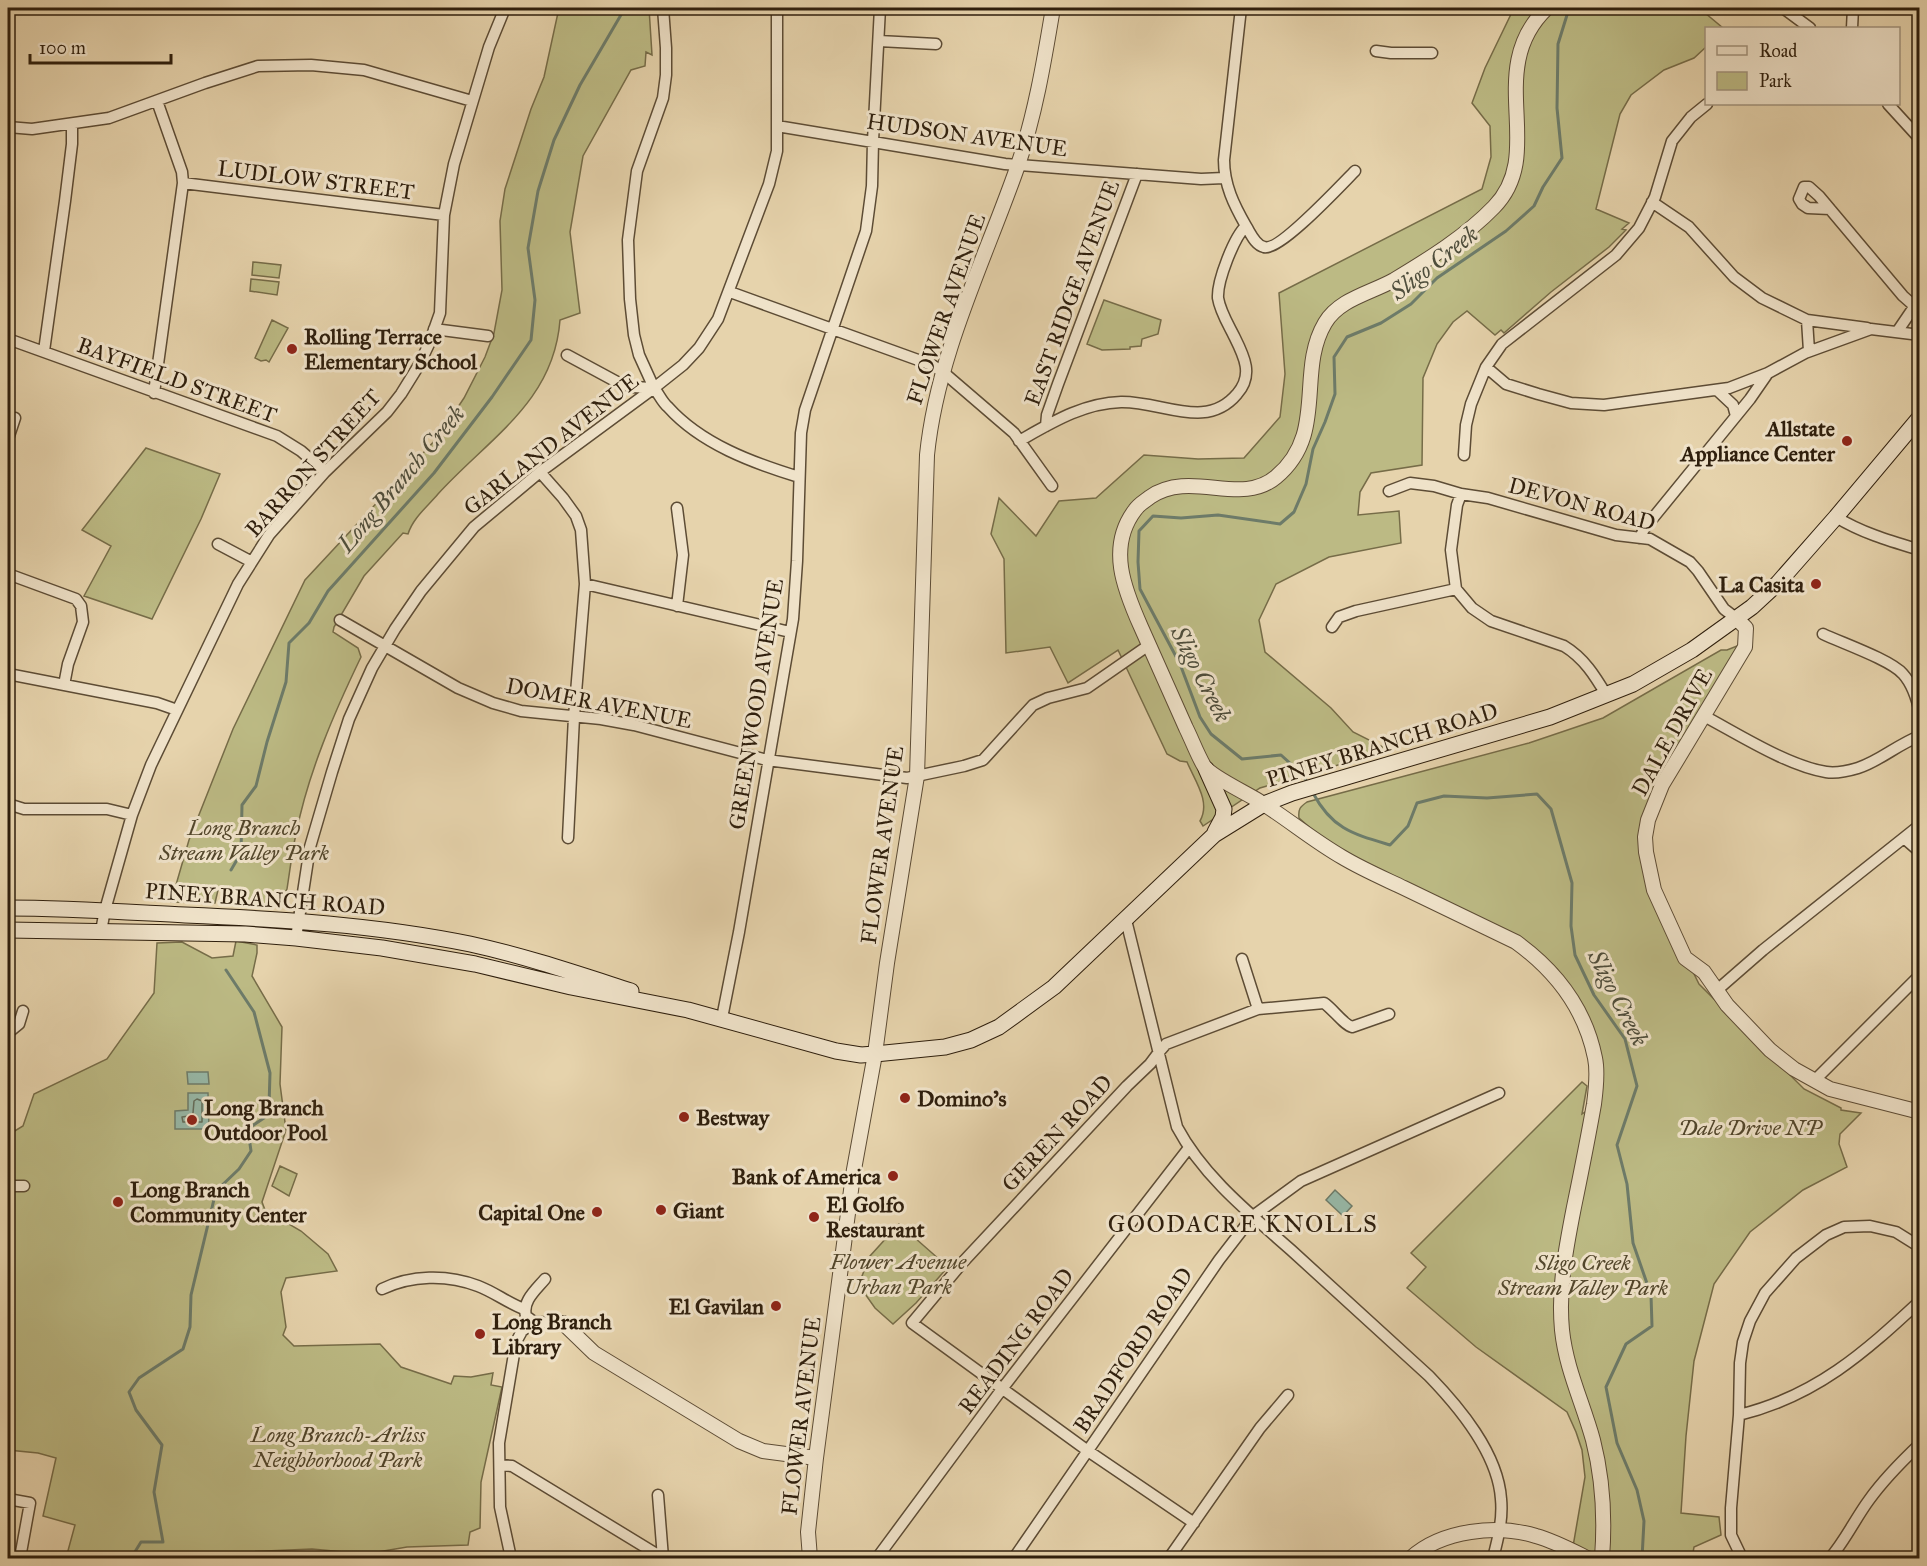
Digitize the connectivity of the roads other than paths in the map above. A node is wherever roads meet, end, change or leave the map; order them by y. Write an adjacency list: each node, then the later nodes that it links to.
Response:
1 (505, 8): 17 (street, BARRON STREET)
2 (663, 8): 50 (street)
3 (777, 8): 21 (street, GARLAND AVENUE)
4 (880, 8): 12 (street, GREENWOOD AVENUE)
5 (1053, 8): 25 (street, FLOWER AVENUE)
6 (1241, 8): 28 (street)
7 (1547, 8): 81 (street)
8 (1783, 8): 10 (street)
9 (1853, 8): 11 (street)
10 (1809, 27)
11 (1852, 27)
12 (879, 41): 13 (street); 24 (street, GREENWOOD AVENUE)
13 (936, 44)
14 (1376, 51): 15 (street)
15 (1432, 52)
16 (157, 101): 17 (street); 20 (street); 29 (street)
17 (472, 102): 32 (street, BARRON STREET)
18 (1706, 105): 30 (street)
19 (1889, 105): 23 (street)
20 (72, 124): 22 (street); 44 (street)
21 (777, 126): 24 (street, HUDSON AVENUE); 34 (street, GARLAND AVENUE)
22 (8, 127)
23 (1920, 139)
24 (873, 141): 25 (street, HUDSON AVENUE); 38 (street, GREENWOOD AVENUE)
25 (1018, 166): 27 (street, HUDSON AVENUE); 48 (street, FLOWER AVENUE)
26 (1355, 171): 33 (street)
27 (1137, 174): 28 (street, HUDSON AVENUE); 56 (street, EAST RIDGE AVENUE)
28 (1224, 178): 33 (street)
29 (183, 183): 32 (street, LUDLOW STREET); 52 (street)
30 (1652, 202): 36 (street); 47 (street)
31 (1830, 209): 35 (street)
32 (444, 215): 37 (street, BARRON STREET)
33 (1246, 226): 56 (street)
34 (730, 292): 38 (street); 50 (street, GARLAND AVENUE)
35 (1917, 309): 40 (street)
36 (1808, 320): 39 (street); 45 (street)
37 (434, 329): 42 (street); 60 (street, BARRON STREET)
38 (831, 329): 48 (street); 62 (street, GREENWOOD AVENUE)
39 (1870, 329): 40 (street); 45 (street)
40 (1897, 332): 41 (street)
41 (1920, 335)
42 (488, 336)
43 (8, 339): 44 (street, BAYFIELD STREET)
44 (44, 351): 52 (street, BAYFIELD STREET)
45 (1809, 351): 49 (street)
46 (567, 356): 50 (street)
47 (1486, 367): 51 (street); 59 (street)
48 (943, 372): 58 (street); 93 (street, FLOWER AVENUE)
49 (1768, 373): 51 (street); 53 (street)
50 (654, 388): 61 (street, GARLAND AVENUE); 62 (street)
51 (1717, 390): 53 (street)
52 (154, 393): 60 (street, BAYFIELD STREET)
53 (1736, 416): 68 (street)
54 (1920, 417): 67 (main road, PINEY BRANCH ROAD)
55 (15, 418): 57 (street)
56 (1046, 426): 58 (street)
57 (8, 439)
58 (1019, 441): 63 (street)
59 (1464, 455)
60 (324, 472): 71 (street, BARRON STREET)
61 (540, 472): 73 (street); 82 (street, GARLAND AVENUE)
62 (799, 477): 79 (street, GREENWOOD AVENUE)
63 (1052, 486)
64 (1389, 491): 65 (street, DEVON ROAD)
65 (1461, 494): 68 (street, DEVON ROAD); 74 (street)
66 (677, 508): 75 (street)
67 (1836, 517): 70 (street); 76 (main road, PINEY BRANCH ROAD)
68 (1640, 538): 76 (street, DEVON ROAD)
69 (218, 544): 71 (street)
70 (1920, 550)
71 (252, 562): 86 (street, BARRON STREET)
72 (8, 574): 84 (street)
73 (585, 584): 75 (street); 89 (street)
74 (1456, 589): 78 (street); 85 (street)
75 (677, 606): 79 (street)
76 (1737, 619): 85 (main road, PINEY BRANCH ROAD); 88 (street, DALE DRIVE)
77 (340, 620): 82 (street, DOMER AVENUE)
78 (1332, 627)
79 (790, 632): 91 (street, GREENWOOD AVENUE)
80 (1823, 634): 87 (street)
81 (1149, 645): 92 (street); 93 (street, DOMER AVENUE)
82 (386, 646): 89 (street, DOMER AVENUE); 104 (street, GARLAND AVENUE)
83 (8, 674): 84 (street)
84 (64, 685): 86 (street)
85 (1608, 696): 95 (main road, PINEY BRANCH ROAD)
86 (177, 710): 96 (street, BARRON STREET)
87 (1920, 713)
88 (1704, 716): 90 (street); 113 (street, DALE DRIVE)
89 (574, 717): 91 (street, DOMER AVENUE); 99 (street)
90 (1920, 736)
91 (767, 760): 93 (street, DOMER AVENUE); 118 (street, GREENWOOD AVENUE)
92 (1206, 769): 95 (street); 98 (main road)
93 (917, 776): 121 (street, FLOWER AVENUE)
94 (8, 804): 96 (street)
95 (1264, 804): 98 (main road, PINEY BRANCH ROAD); 157 (street)
96 (132, 815): 103 (street, BARRON STREET)
97 (1920, 825): 100 (street)
98 (1214, 835): 105 (main road, PINEY BRANCH ROAD)
99 (568, 838)
100 (1904, 838): 101 (street); 113 (street)
101 (1920, 852)
102 (8, 908): 103 (main road, PINEY BRANCH ROAD)
103 (105, 910): 104 (main road, PINEY BRANCH ROAD); 107 (street, BARRON STREET)
104 (297, 920): 108 (street, GARLAND AVENUE); 110 (main road, PINEY BRANCH ROAD)
105 (1126, 920): 120 (street); 121 (main road, PINEY BRANCH ROAD)
106 (8, 930): 107 (main road, PINEY BRANCH ROAD)
107 (100, 931): 108 (main road, PINEY BRANCH ROAD)
108 (296, 938): 112 (main road, PINEY BRANCH ROAD)
109 (1242, 959): 114 (street)
110 (573, 972): 112 (street); 115 (main road, PINEY BRANCH ROAD)
111 (1920, 975): 122 (street)
112 (571, 987): 115 (main road, PINEY BRANCH ROAD)
113 (1715, 989): 122 (street, DALE DRIVE)
114 (1258, 1009): 117 (street, GEREN ROAD); 120 (street, GEREN ROAD)
115 (688, 1010): 118 (main road, PINEY BRANCH ROAD)
116 (23, 1011): 119 (street)
117 (1389, 1014)
118 (722, 1018): 121 (main road, PINEY BRANCH ROAD)
119 (8, 1034)
120 (1158, 1052): 125 (street); 136 (street, GEREN ROAD)
121 (875, 1054): 141 (street, FLOWER AVENUE)
122 (1814, 1081): 124 (street, DALE DRIVE)
123 (1499, 1093): 128 (street, BRADFORD ROAD)
124 (1920, 1112)
125 (1188, 1149): 128 (street); 136 (street, READING ROAD)
126 (8, 1186): 127 (street)
127 (24, 1186)
128 (1253, 1216): 140 (street, BRADFORD ROAD); 146 (street)
129 (1920, 1247): 138 (street)
130 (545, 1279): 133 (street)
131 (382, 1289): 133 (street)
132 (1920, 1301): 138 (street)
133 (524, 1309): 134 (street)
134 (534, 1322): 135 (street); 142 (street)
135 (564, 1323): 141 (street)
136 (1002, 1389): 140 (street); 151 (street, READING ROAD)
137 (1288, 1395): 145 (street)
138 (1739, 1415): 158 (street)
139 (1920, 1444): 159 (street)
140 (1088, 1450): 145 (street); 152 (street, BRADFORD ROAD)
141 (816, 1458): 150 (street, FLOWER AVENUE)
142 (500, 1465): 148 (street); 149 (street)
143 (658, 1496): 149 (street)
144 (8, 1499): 147 (street)
145 (1194, 1523): 153 (street)
146 (1500, 1531): 154 (street); 155 (street); 156 (street)
147 (20, 1558)
148 (512, 1558)
149 (663, 1558)
150 (810, 1558)
151 (877, 1558)
152 (1014, 1558)
153 (1169, 1558)
154 (1411, 1558)
155 (1493, 1558)
156 (1587, 1558)
157 (1602, 1558)
158 (1742, 1558)
159 (1830, 1558)

